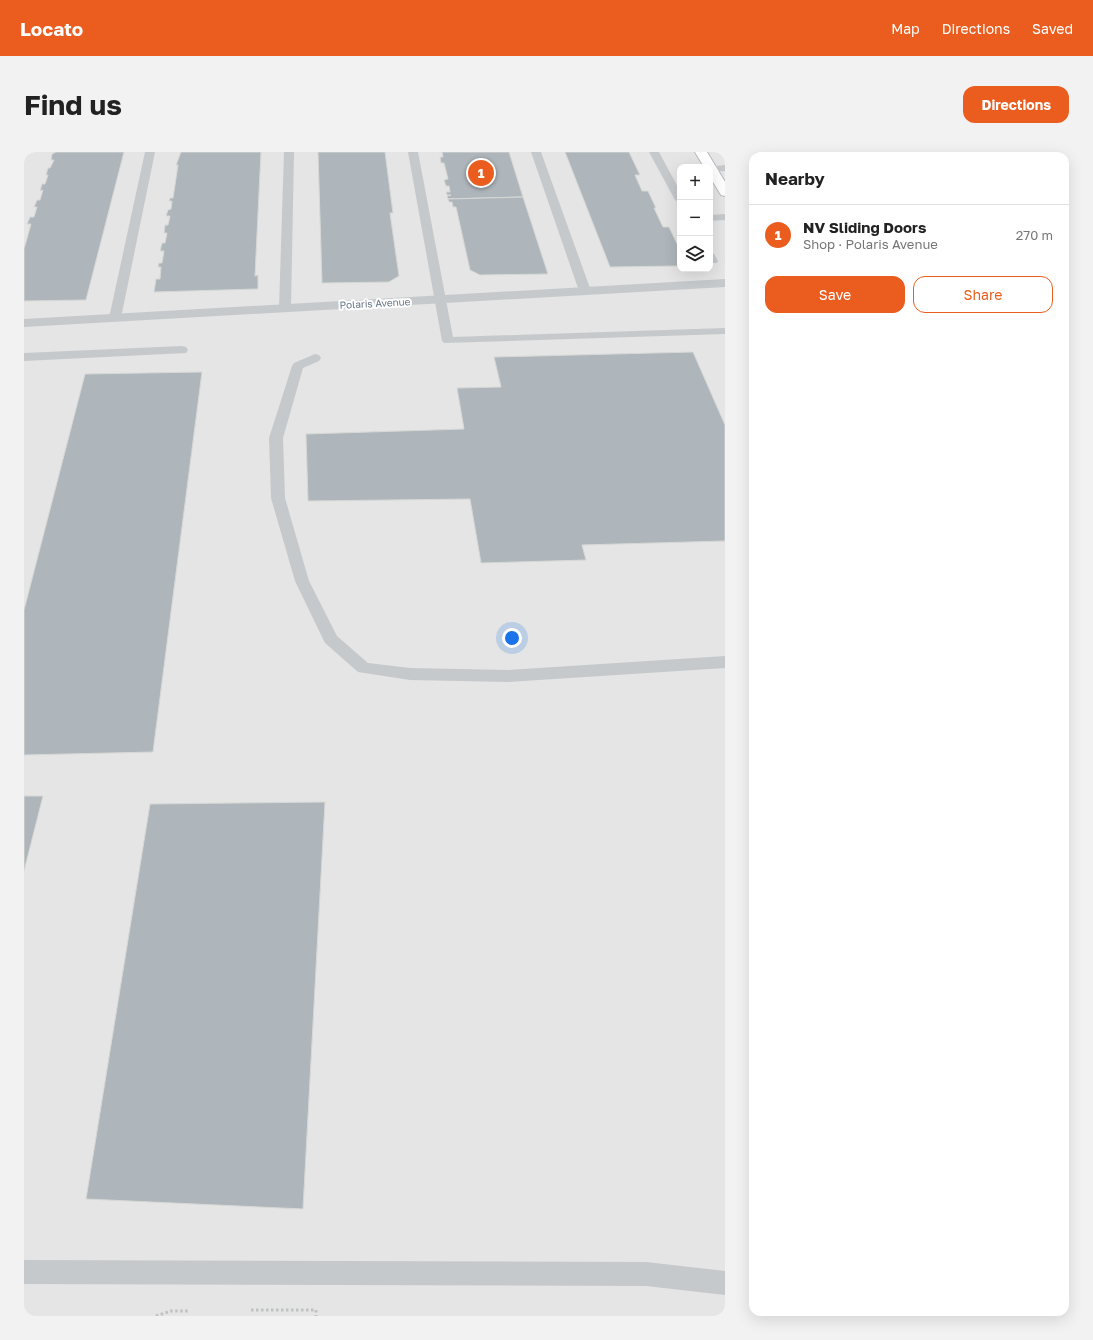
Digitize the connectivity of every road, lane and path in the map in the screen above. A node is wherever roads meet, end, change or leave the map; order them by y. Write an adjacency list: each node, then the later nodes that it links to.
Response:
1 (150, 152): 19 (lane)
2 (289, 152): 18 (lane)
3 (413, 152): 17 (lane)
4 (536, 152): 16 (lane)
5 (654, 152): 12 (lane)
6 (701, 152): 7 (street)
7 (708, 164)
8 (725, 168): 9 (lane)
9 (713, 169)
10 (713, 172): 11 (street)
11 (723, 186)
12 (677, 194)
13 (725, 217): 14 (lane)
14 (713, 218)
15 (725, 283): 16 (street, Polaris Avenue)
16 (585, 291): 17 (street, Polaris Avenue)
17 (440, 300): 18 (street, Polaris Avenue); 21 (lane)
18 (285, 308): 19 (street, Polaris Avenue)
19 (115, 318): 20 (street, Polaris Avenue)
20 (24, 323)
21 (725, 331)
22 (182, 350): 23 (lane)
23 (24, 357)
24 (315, 358): 25 (lane)
25 (725, 662)
26 (24, 1272): 27 (lane)
27 (725, 1283)
28 (251, 1310): 31 (path)
29 (190, 1311): 30 (path)
30 (156, 1316)
31 (316, 1316)

